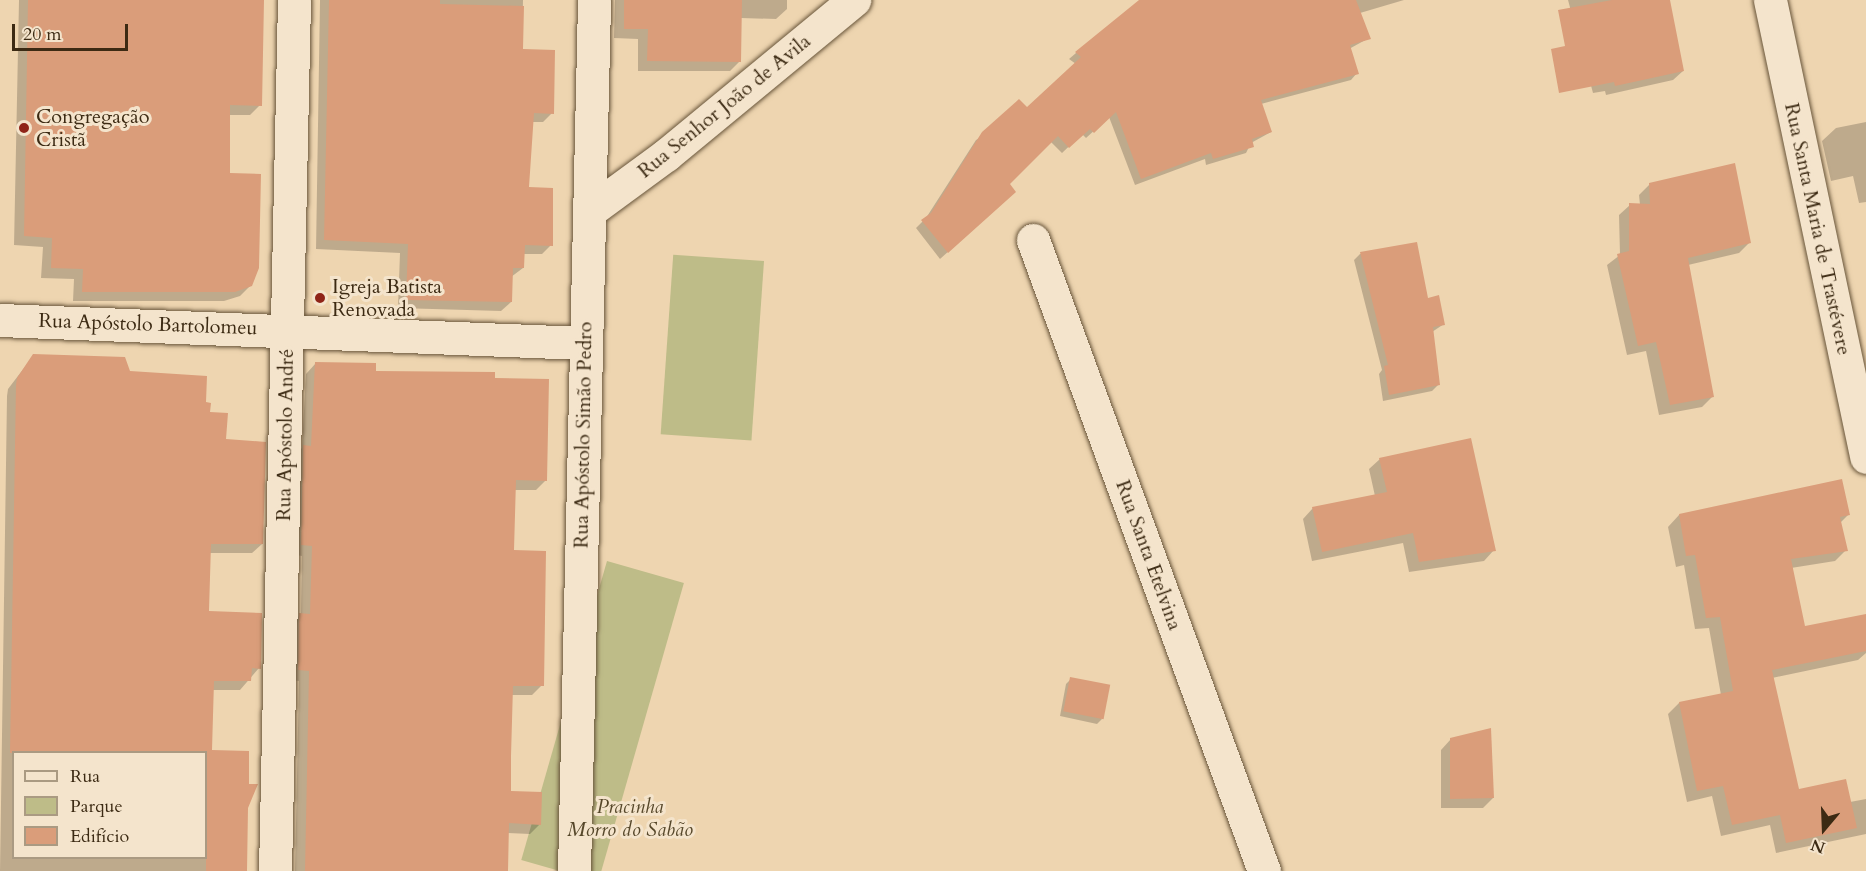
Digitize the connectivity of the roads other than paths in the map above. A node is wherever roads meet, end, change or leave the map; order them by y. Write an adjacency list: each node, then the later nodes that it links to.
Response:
1 (294, 0): 8 (street, Rua Apóstolo André)
2 (594, 0): 5 (street, Rua Apóstolo Simão Pedro)
3 (855, 0): 5 (street, Rua Senhor João de Avila)
4 (1770, 0): 10 (street, Rua Santa Maria de Trastévere)
5 (591, 210): 9 (street, Rua Apóstolo Simão Pedro)
6 (1033, 240): 13 (street, Rua Santa Etelvina)
7 (0, 320): 8 (street, Rua Apóstolo Bartolomeu)
8 (287, 329): 9 (street, Rua Apóstolo Bartolomeu); 11 (street, Rua Apóstolo André)
9 (584, 343): 12 (street, Rua Apóstolo Simão Pedro)
10 (1866, 457)
11 (275, 871)
12 (574, 871)
13 (1264, 871)

